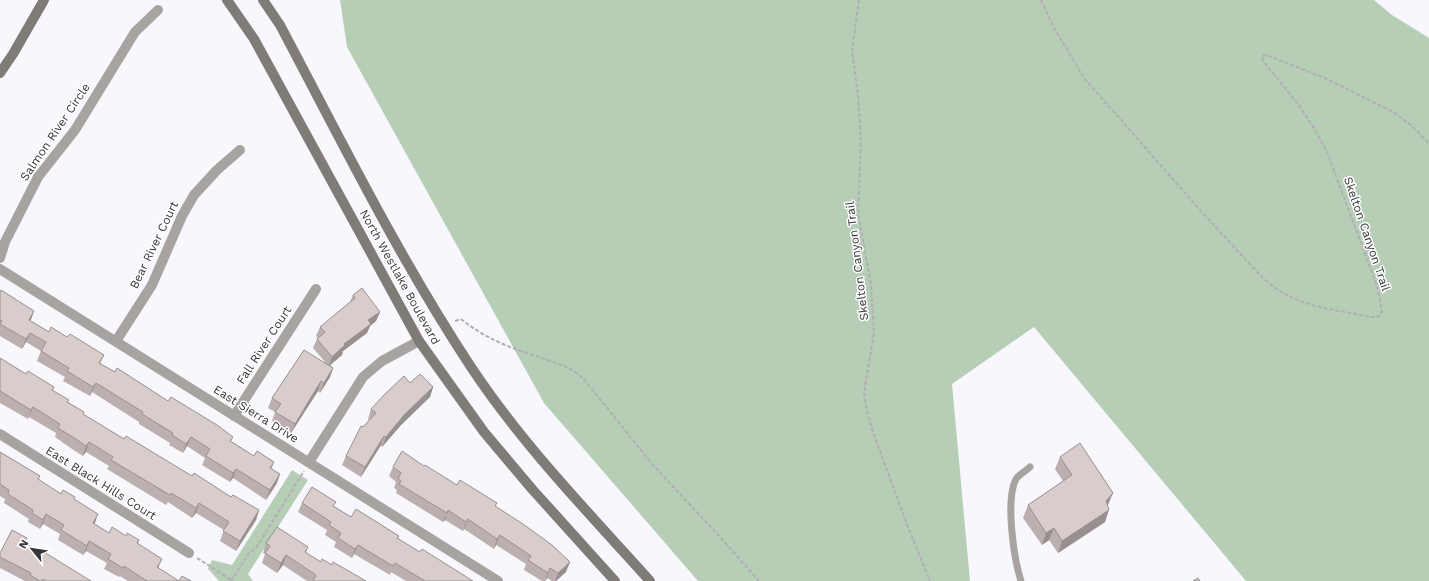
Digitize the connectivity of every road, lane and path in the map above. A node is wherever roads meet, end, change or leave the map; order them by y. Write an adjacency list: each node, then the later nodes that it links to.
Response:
1 (44, 0): 7 (main road)
2 (227, 0): 15 (main road, North Westlake Boulevard)
3 (264, 0): 13 (main road, North Westlake Boulevard)
4 (859, 0): 26 (path, Skelton Canyon Trail)
5 (1041, 0): 8 (path, Skelton Canyon Trail)
6 (158, 10): 10 (street, Salmon River Circle)
7 (0, 73)
8 (1429, 144)
9 (240, 150): 14 (street, Bear River Court)
10 (0, 258)
11 (0, 269): 14 (street, East Sierra Drive)
12 (316, 289): 16 (street, Fall River Court)
13 (444, 324): 24 (main road, North Westlake Boulevard); 25 (path)
14 (116, 341): 16 (street, East Sierra Drive)
15 (419, 341): 18 (street); 23 (main road, North Westlake Boulevard)
16 (234, 416): 18 (street, East Sierra Drive)
17 (0, 434): 20 (street, East Black Hills Court)
18 (309, 462): 21 (path); 22 (street, East Sierra Drive)
19 (1030, 467): 27 (lane)
20 (189, 553): 21 (path)
21 (232, 581)
22 (498, 581)
23 (615, 581)
24 (650, 581)
25 (759, 581)
26 (930, 581)
27 (1020, 581)

